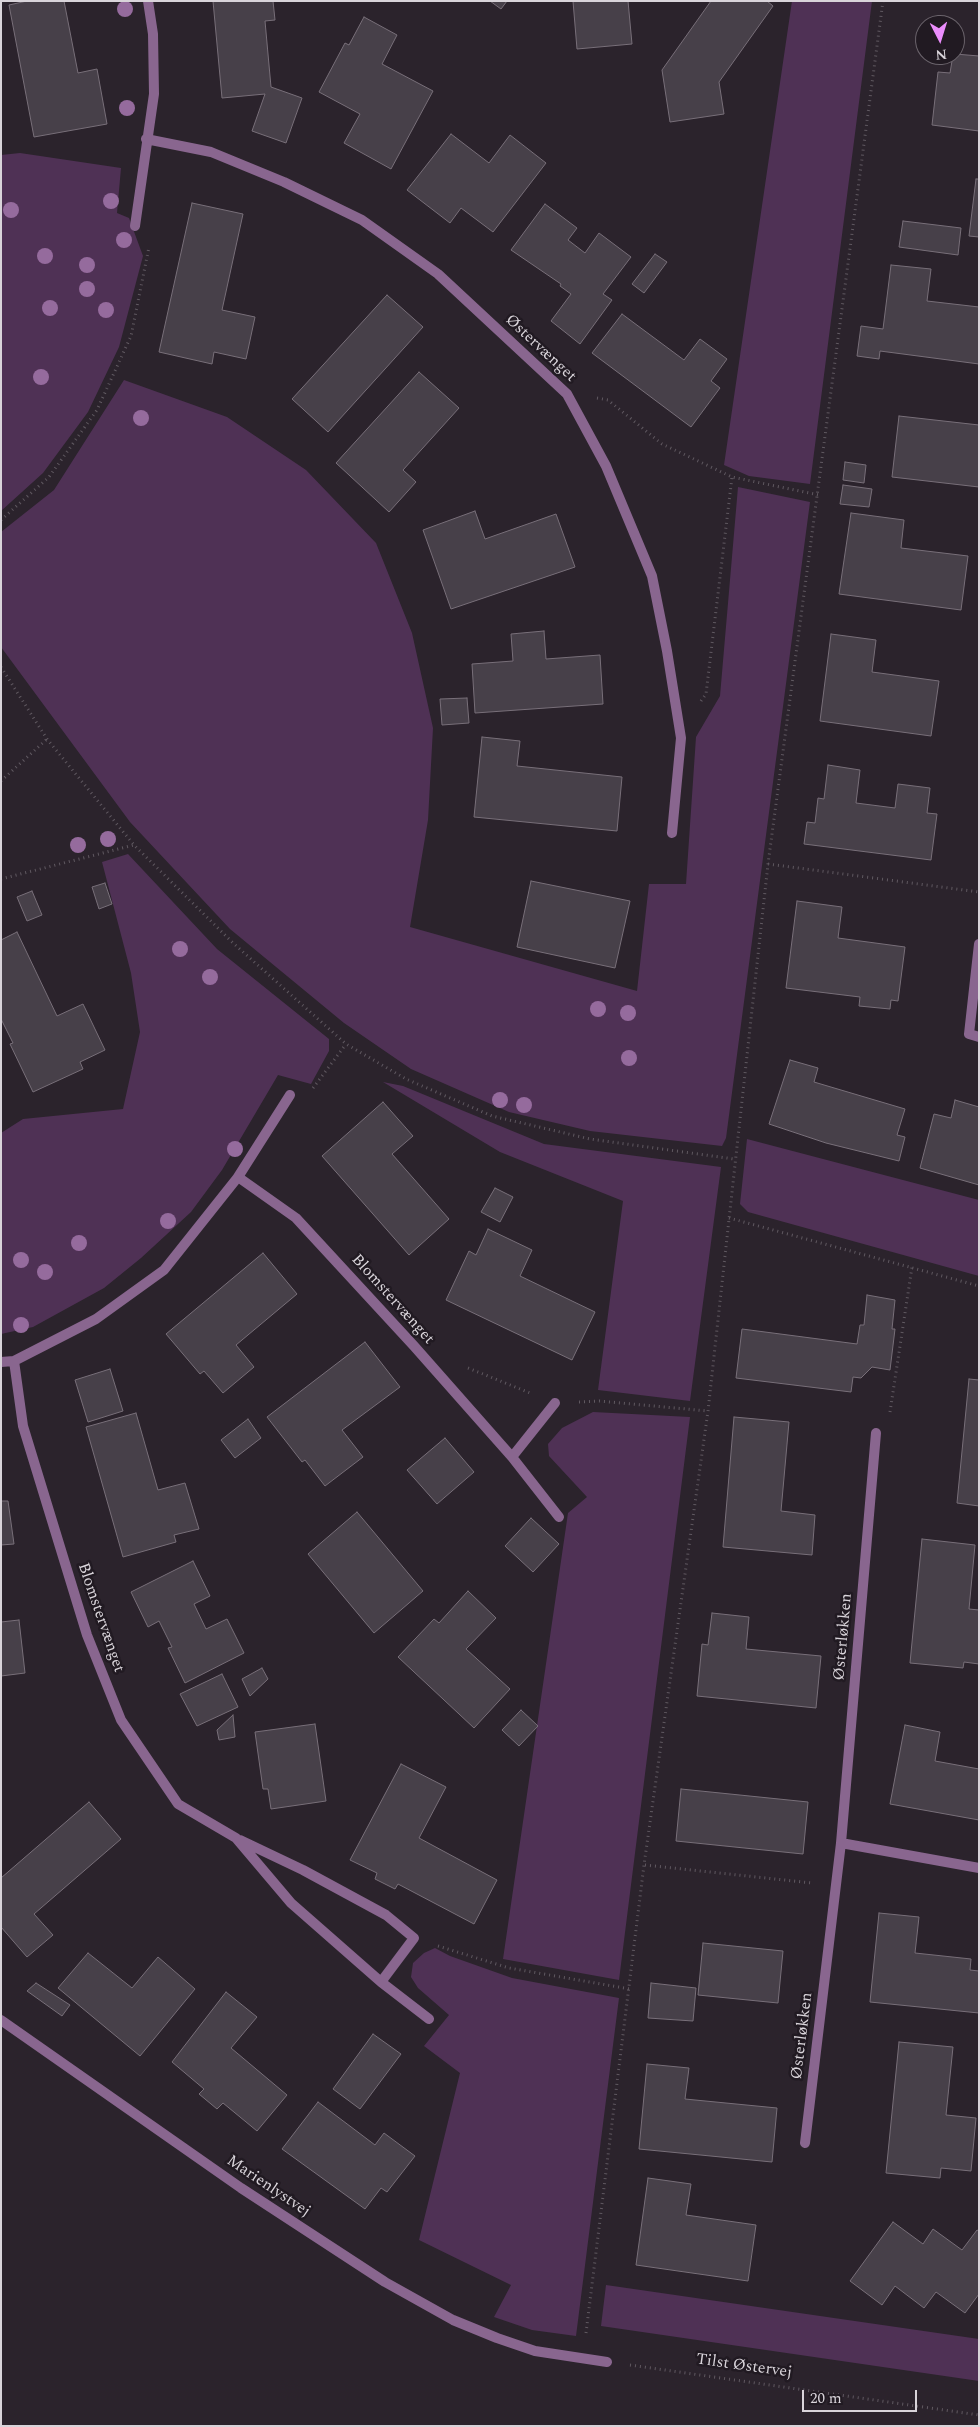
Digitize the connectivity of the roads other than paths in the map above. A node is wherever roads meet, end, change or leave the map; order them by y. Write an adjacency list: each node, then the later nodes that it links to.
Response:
1 (148, 1): 2 (street)
2 (146, 139): 3 (street); 4 (street, Østervænget)
3 (135, 226)
4 (672, 833)
5 (979, 944): 6 (street)
6 (979, 1037)
7 (290, 1095): 8 (street)
8 (238, 1177): 9 (street); 13 (street, Blomstervænget)
9 (14, 1361): 10 (street); 15 (street, Blomstervænget)
10 (1, 1362)
11 (555, 1404): 13 (street)
12 (876, 1433): 16 (street, Østerløkken)
13 (512, 1457): 14 (street, Blomstervænget)
14 (559, 1517)
15 (236, 1838): 18 (street, Blomstervænget); 18 (street, Blomstervænget)
16 (841, 1843): 17 (street); 21 (street, Østerløkken)
17 (979, 1868)
18 (381, 1982): 20 (street, Blomstervænget)
19 (1, 2020): 22 (street, Marienlystvej)
20 (429, 2020)
21 (806, 2143)
22 (607, 2362)

